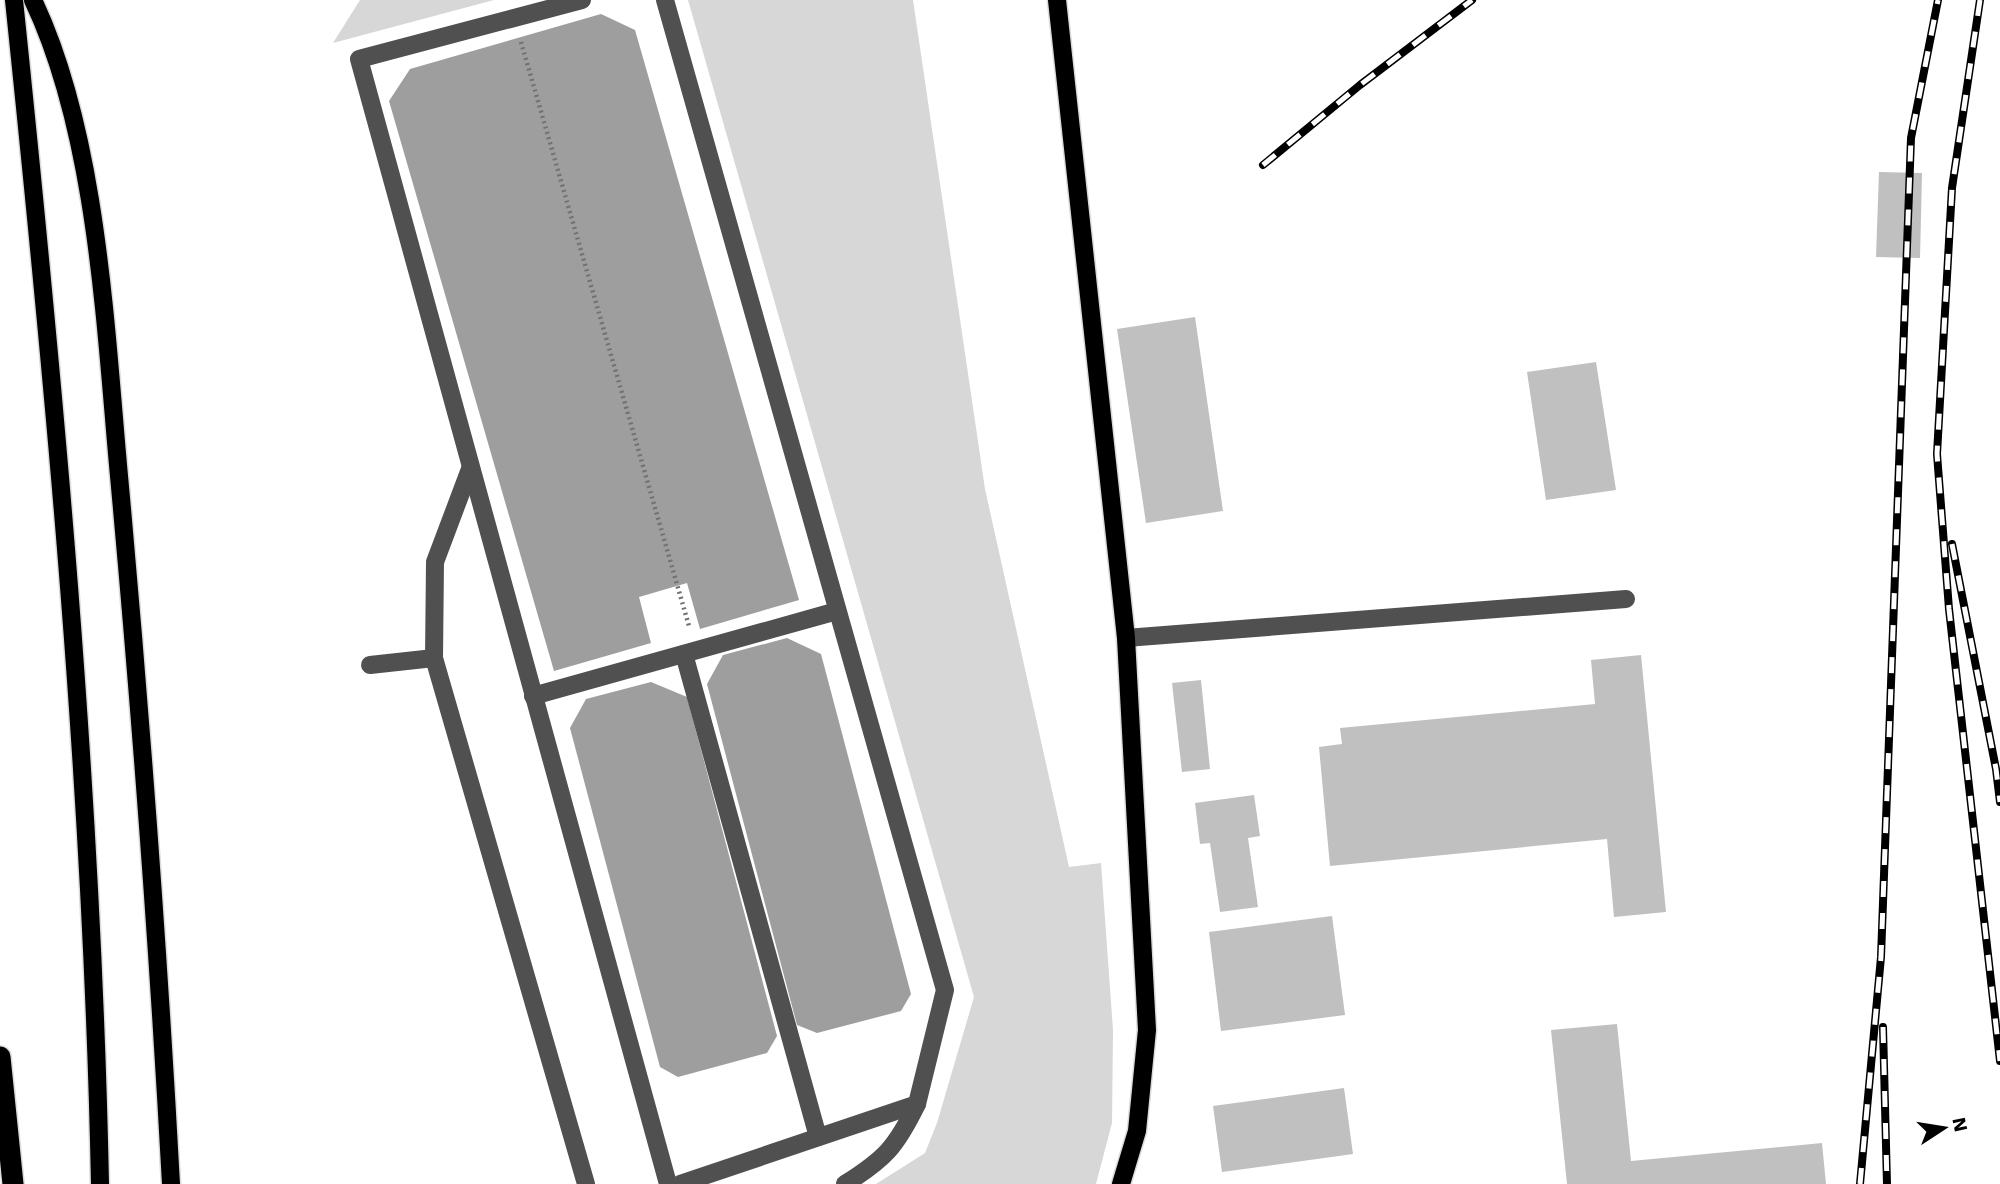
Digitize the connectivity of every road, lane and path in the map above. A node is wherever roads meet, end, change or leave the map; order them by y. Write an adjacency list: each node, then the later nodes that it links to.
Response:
1 (14, 0): 19 (main road)
2 (33, 0): 20 (main road)
3 (582, 0): 6 (lane)
4 (664, 0): 9 (lane)
5 (1057, 0): 10 (main road)
6 (514, 18): 7 (lane); 11 (path)
7 (470, 469): 12 (lane); 14 (lane)
8 (1626, 599): 10 (lane)
9 (837, 611): 11 (lane); 16 (lane)
10 (1126, 638): 25 (main road)
11 (690, 652): 14 (lane); 17 (lane)
12 (434, 658): 13 (lane); 21 (lane)
13 (370, 665)
14 (533, 696): 22 (lane)
15 (0, 1057): 18 (highway)
16 (917, 1104): 17 (lane); 24 (lane)
17 (818, 1137): 23 (lane)
18 (13, 1184)
19 (100, 1184)
20 (171, 1184)
21 (586, 1184)
22 (668, 1184)
23 (680, 1184)
24 (845, 1184)
25 (1121, 1184)

